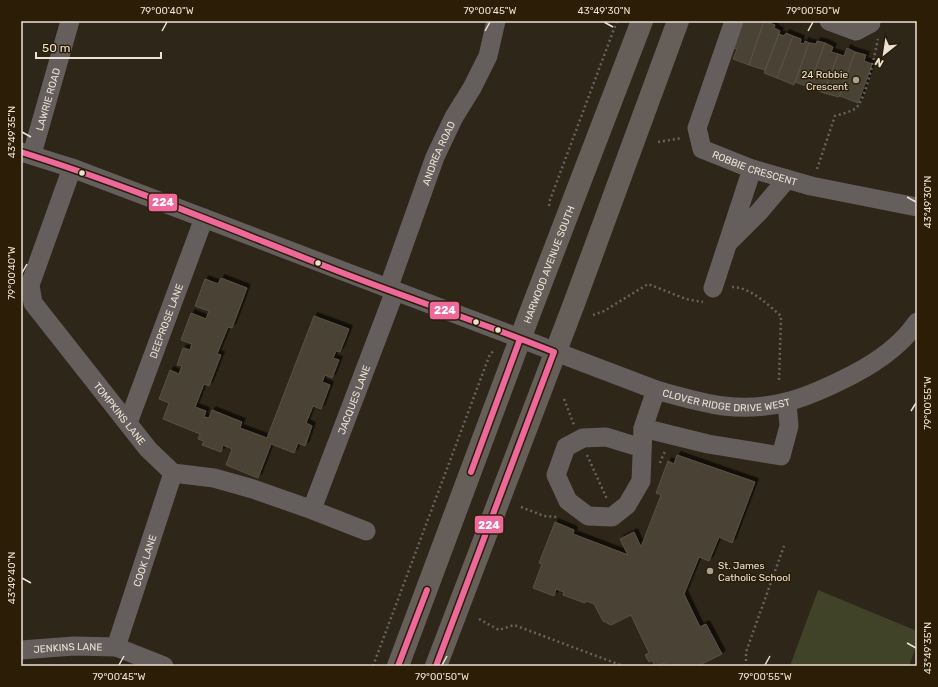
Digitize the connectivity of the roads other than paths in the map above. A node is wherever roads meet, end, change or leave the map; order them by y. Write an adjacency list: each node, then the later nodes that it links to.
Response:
1 (70, 21): 8 (street, LAWRIE ROAD)
2 (496, 21): 16 (street, ANDREA ROAD)
3 (642, 21): 18 (main road, HARWOOD AVENUE SOUTH)
4 (678, 21): 19 (main road)
5 (734, 21): 10 (street, ROBBIE CRESCENT)
6 (829, 21): 7 (street)
7 (871, 22)
8 (26, 153): 9 (street, CLOVER RIDGE DRIVE WEST)
9 (72, 168): 13 (street, CLOVER RIDGE DRIVE WEST); 22 (street, TOMPKINS LANE)
10 (752, 169): 11 (street, ROBBIE CRESCENT); 14 (street)
11 (787, 179): 12 (street, ROBBIE CRESCENT); 14 (street)
12 (917, 207)
13 (204, 218): 16 (street, CLOVER RIDGE DRIVE WEST); 22 (street, DEEPROSE LANE)
14 (728, 243): 15 (street)
15 (713, 288)
16 (392, 290): 18 (street, CLOVER RIDGE DRIVE WEST); 26 (street, JACQUES LANE)
17 (914, 334): 21 (street, CLOVER RIDGE DRIVE WEST)
18 (520, 339): 19 (street, CLOVER RIDGE DRIVE WEST); 31 (main road, HARWOOD AVENUE SOUTH)
19 (554, 352): 20 (street, CLOVER RIDGE DRIVE WEST); 32 (main road)
20 (656, 390): 21 (street, CLOVER RIDGE DRIVE WEST); 23 (street)
21 (787, 403): 23 (street)
22 (128, 423): 25 (street, TOMPKINS LANE)
23 (643, 428): 24 (street)
24 (642, 448): 24 (street)
25 (173, 473): 26 (street); 28 (street, COOK LANE)
26 (312, 509): 27 (street)
27 (366, 531)
28 (116, 648): 29 (street, JENKINS LANE); 30 (street, JENKINS LANE)
29 (21, 650)
30 (164, 666)
31 (398, 666)
32 (436, 666)

